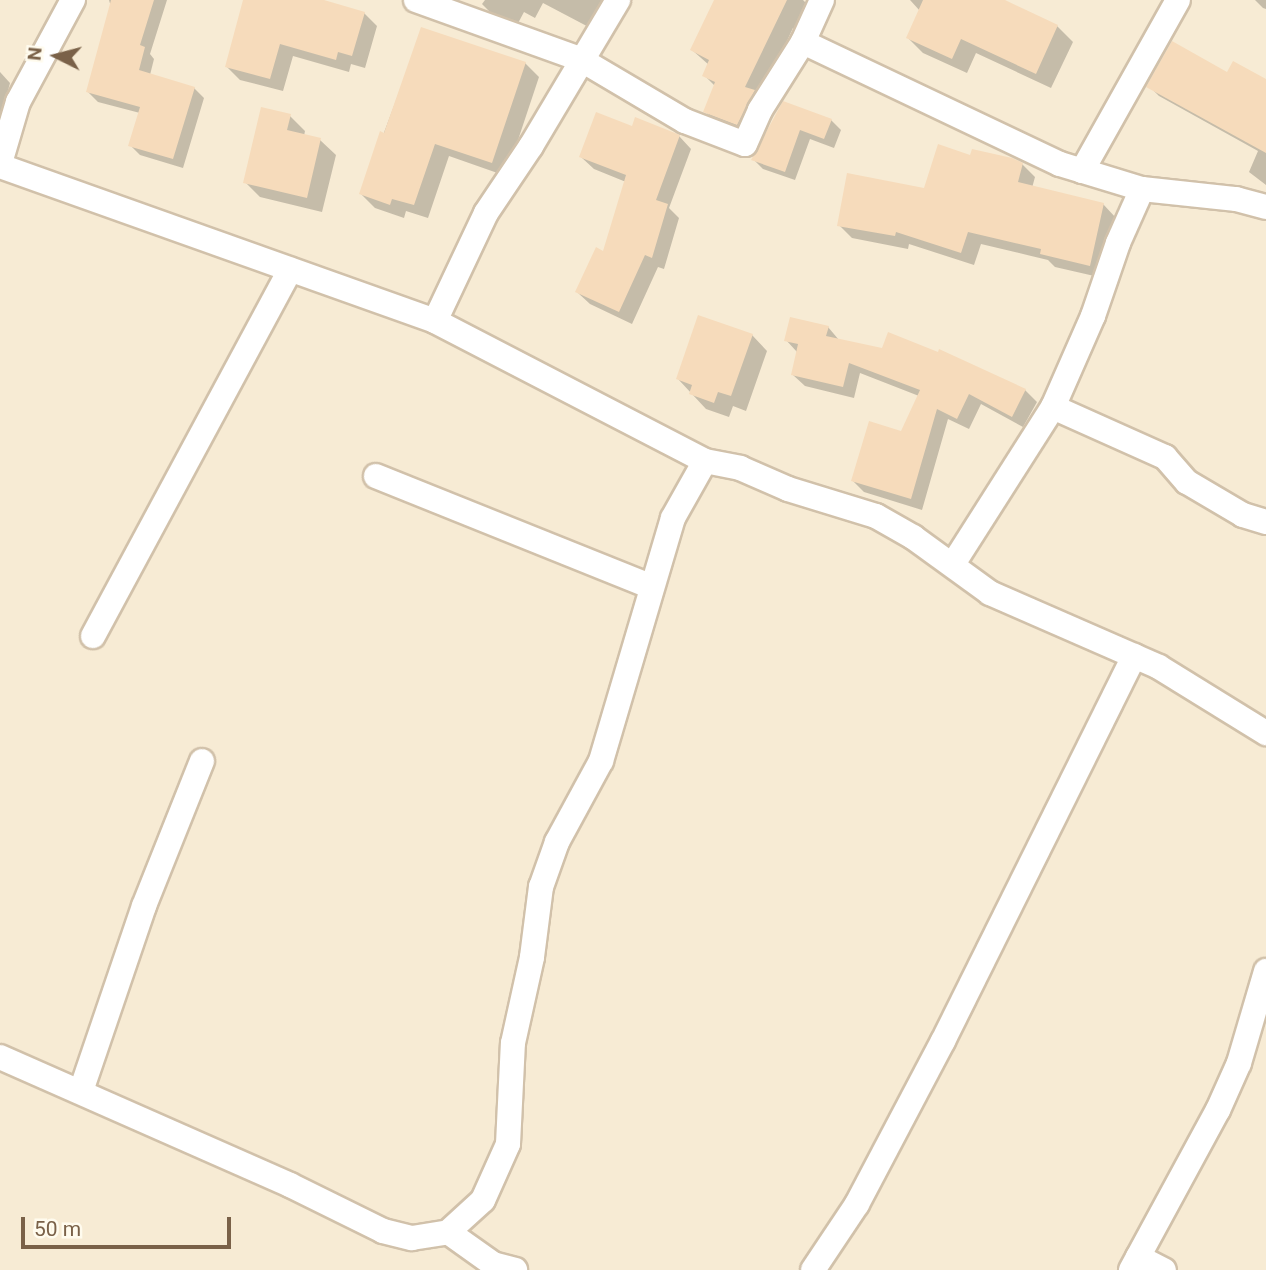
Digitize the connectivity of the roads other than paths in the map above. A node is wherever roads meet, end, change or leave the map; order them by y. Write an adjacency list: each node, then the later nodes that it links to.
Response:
1 (73, 0): 8 (street)
2 (416, 0): 7 (street)
3 (618, 0): 7 (street)
4 (822, 0): 6 (street)
5 (1178, 0): 9 (street)
6 (803, 42): 7 (street); 9 (street)
7 (580, 59): 13 (street)
8 (0, 165): 12 (street)
9 (1082, 171): 10 (street)
10 (1142, 189): 11 (street); 14 (street)
11 (1266, 206)
12 (290, 270): 13 (street); 20 (street)
13 (435, 321): 15 (street)
14 (1054, 407): 17 (street); 18 (street)
15 (705, 461): 18 (street); 19 (street)
16 (376, 476): 19 (street)
17 (1266, 523)
18 (953, 564): 21 (street)
19 (653, 587): 27 (street)
20 (93, 636)
21 (1134, 656): 22 (street); 30 (street)
22 (1266, 733)
23 (202, 761): 26 (street)
24 (1266, 971): 28 (street)
25 (0, 1057): 26 (street)
26 (81, 1091): 27 (street)
27 (448, 1232): 29 (street)
28 (1134, 1264): 31 (street)
29 (515, 1270)
30 (813, 1270)
31 (1164, 1270)

